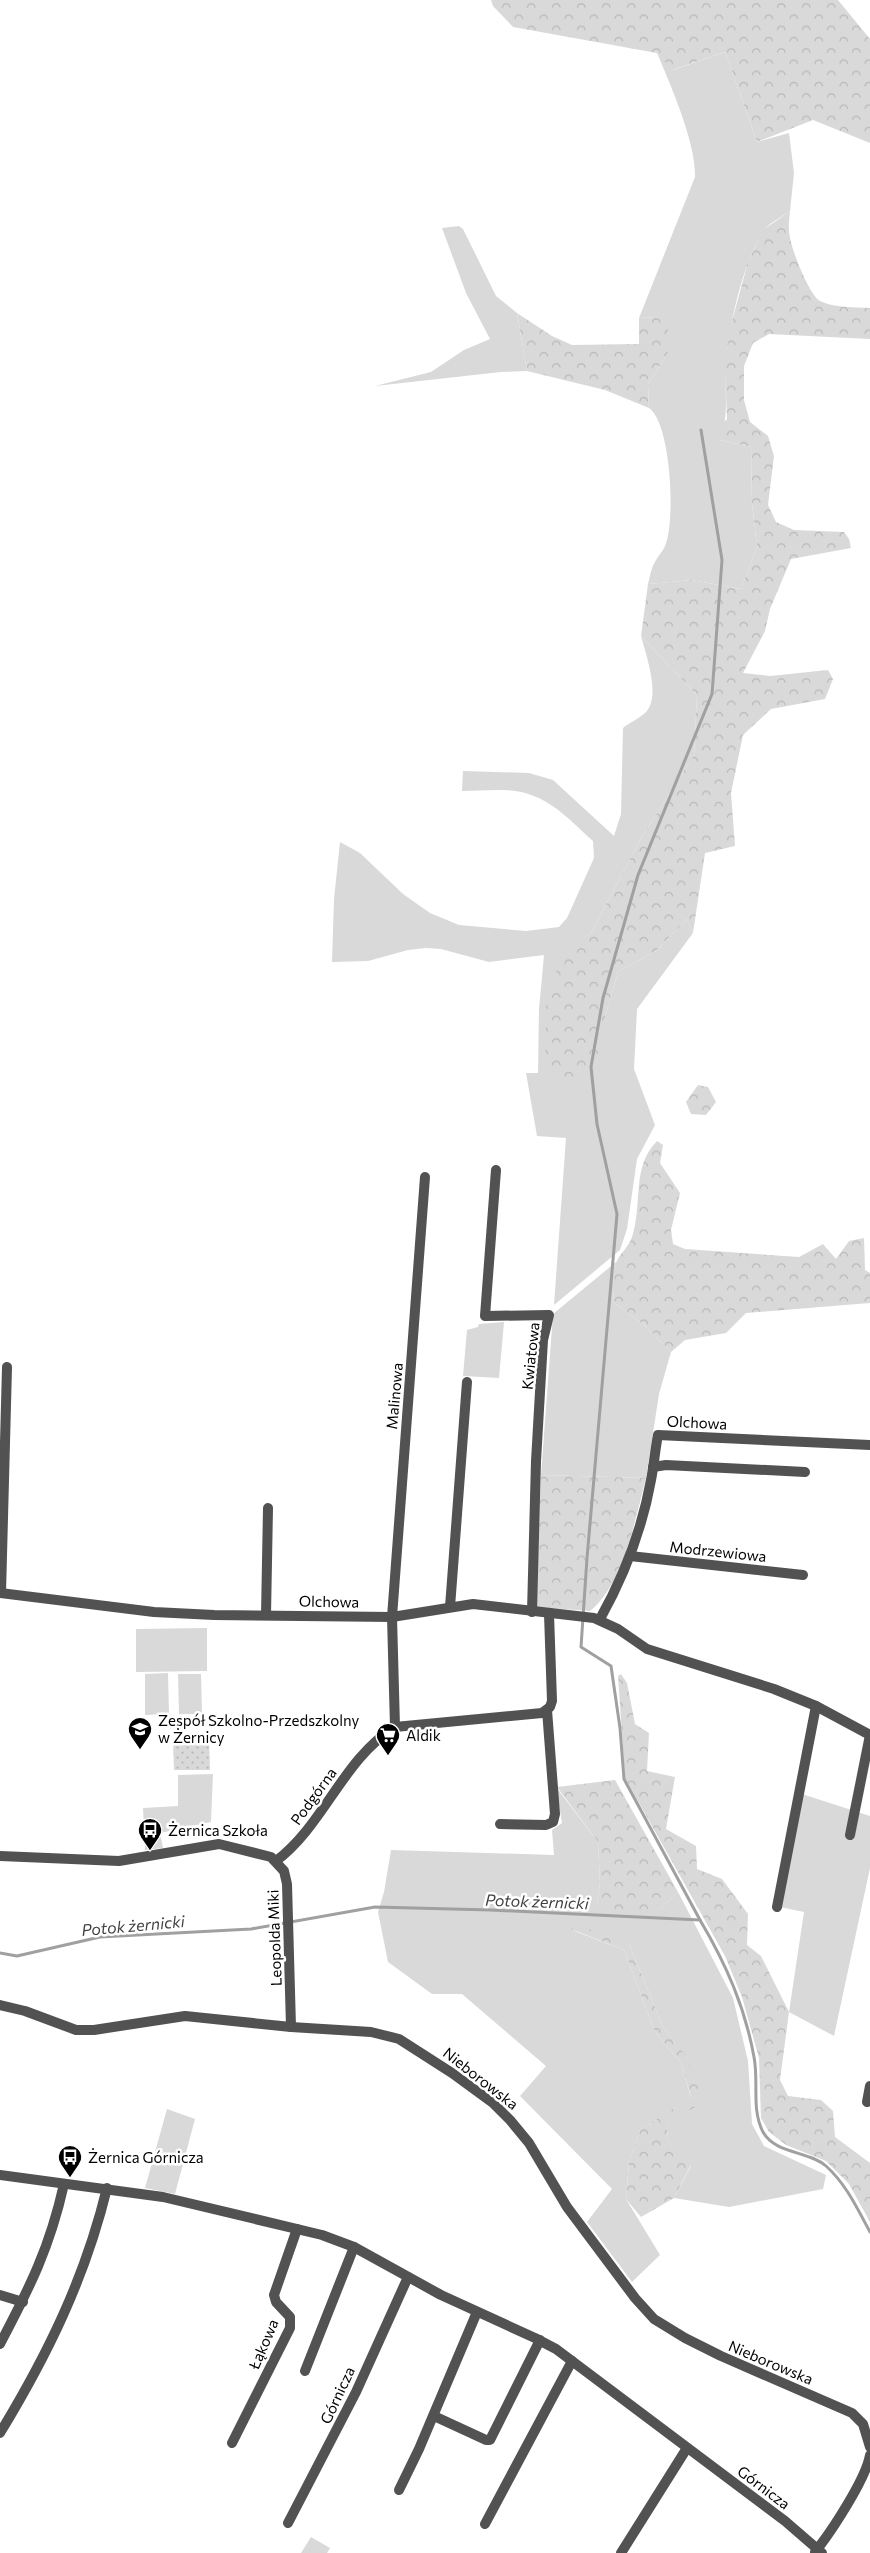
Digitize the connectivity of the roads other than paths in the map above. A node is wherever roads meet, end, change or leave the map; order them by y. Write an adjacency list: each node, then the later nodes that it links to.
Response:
1 (496, 1170): 13 (street, Kwiatowa)
2 (425, 1177): 16 (street, Malinowa)
3 (7, 1368): 11 (street, Olchowa)
4 (467, 1382): 12 (street)
5 (870, 1445): 6 (street, Olchowa)
6 (653, 1466): 7 (street); 9 (street, Olchowa)
7 (805, 1472)
8 (268, 1508): 15 (street)
9 (630, 1556): 10 (street, Modrzewiowa); 17 (street, Olchowa)
10 (803, 1575)
11 (0, 1593): 15 (street, Olchowa)
12 (450, 1606): 13 (street, Olchowa); 16 (street, Olchowa)
13 (532, 1612): 14 (street, Olchowa)
14 (549, 1614): 17 (street, Olchowa); 19 (street)
15 (266, 1615): 16 (street, Olchowa)
16 (392, 1617): 20 (street)
17 (600, 1619): 18 (street, Olchowa)
18 (816, 1706): 21 (street, Olchowa); 26 (street)
19 (547, 1710): 20 (street); 22 (street)
20 (395, 1727): 25 (street, Podgórna)
21 (870, 1735): 23 (street)
22 (500, 1824)
23 (850, 1835)
24 (0, 1856): 25 (street)
25 (276, 1861): 28 (street, Leopolda Miki)
26 (778, 1908)
27 (0, 2005): 28 (street, Nieborowska)
28 (291, 2027): 47 (street, Nieborowska)
29 (870, 2086): 30 (street)
30 (867, 2102)
31 (0, 2175): 32 (street, Górnicza)
32 (64, 2184): 33 (street, Górnicza); 38 (street)
33 (107, 2188): 34 (street, Górnicza); 45 (street)
34 (297, 2229): 35 (street, Górnicza); 46 (street, Łąkowa)
35 (354, 2247): 36 (street, Górnicza); 43 (street)
36 (408, 2277): 39 (street, Górnicza); 51 (street, Górnicza)
37 (0, 2295): 38 (street)
38 (22, 2302): 41 (street)
39 (478, 2312): 40 (street, Górnicza); 44 (street)
40 (540, 2340): 42 (street, Górnicza); 44 (street)
41 (0, 2344)
42 (572, 2361): 48 (street, Górnicza); 52 (street)
43 (305, 2371)
44 (434, 2416): 50 (street)
45 (0, 2433)
46 (232, 2443)
47 (870, 2447)
48 (686, 2448): 53 (street, Górnicza); 54 (street)
49 (870, 2455): 53 (street)
50 (399, 2490)
51 (288, 2523)
52 (486, 2524)
53 (818, 2551)
54 (621, 2553)

